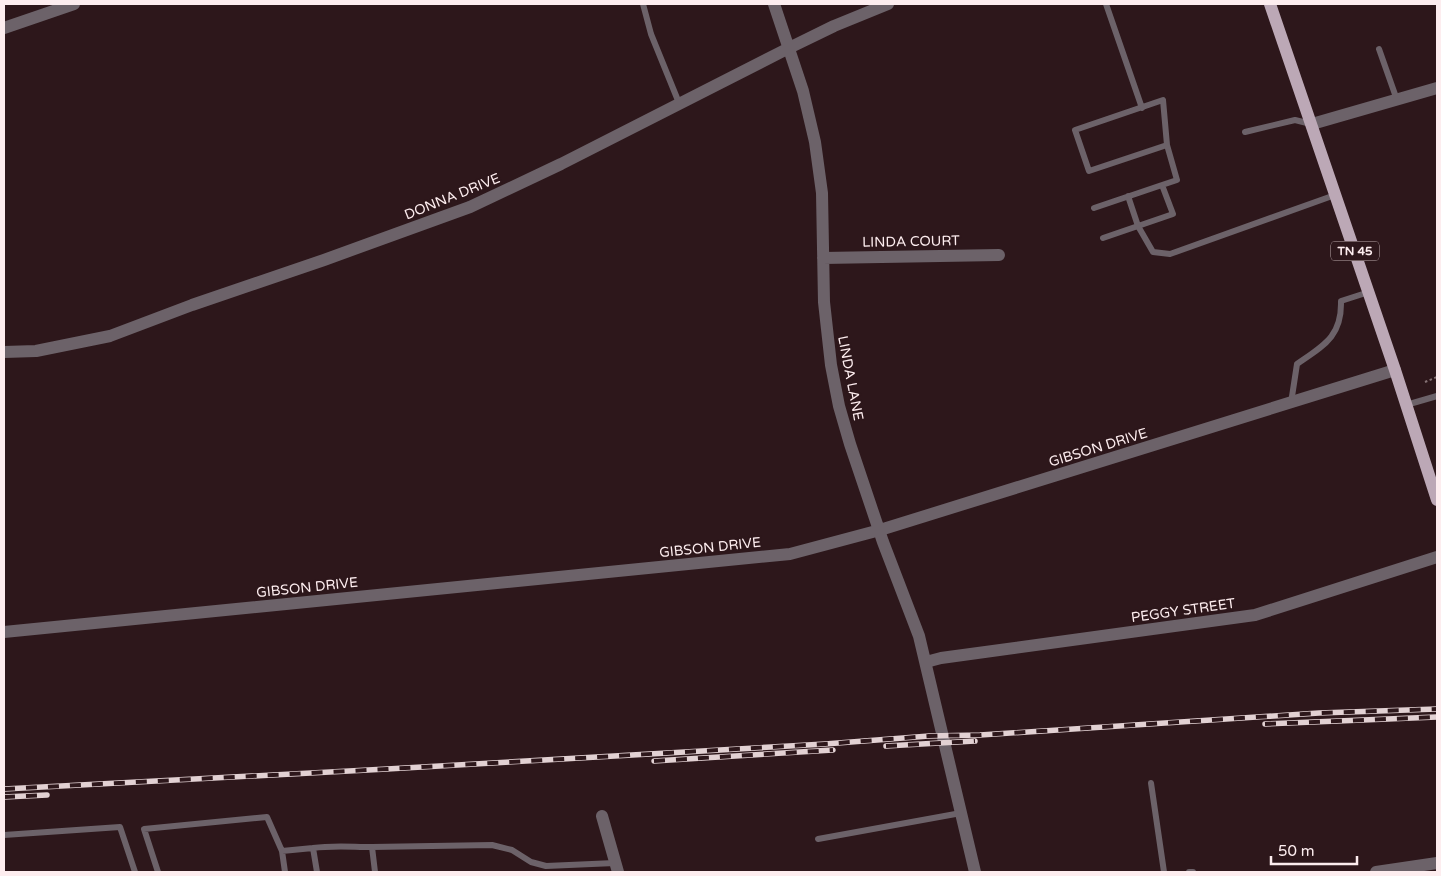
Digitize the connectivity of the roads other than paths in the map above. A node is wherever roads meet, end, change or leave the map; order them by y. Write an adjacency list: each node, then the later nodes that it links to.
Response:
1 (74, 4): 7 (street)
2 (643, 4): 12 (lane)
3 (774, 4): 8 (street, LINDA LANE)
4 (888, 4): 8 (street, DONNA DRIVE)
5 (1106, 4): 13 (lane)
6 (1270, 4): 14 (main road, TN 45)
7 (4, 28)
8 (789, 48): 12 (street, DONNA DRIVE); 24 (street, LINDA LANE)
9 (1379, 49): 11 (lane)
10 (1437, 88): 11 (street)
11 (1396, 100): 14 (street)
12 (679, 103): 26 (street, DONNA DRIVE)
13 (1142, 108): 16 (lane); 16 (lane)
14 (1312, 124): 15 (lane); 18 (main road, TN 45)
15 (1245, 132)
16 (1167, 145): 17 (lane)
17 (1162, 184): 19 (lane); 21 (lane)
18 (1336, 195): 21 (lane); 25 (main road, TN 45)
19 (1128, 196): 20 (lane); 21 (lane)
20 (1094, 208)
21 (1138, 226): 22 (lane)
22 (1103, 238)
23 (999, 256): 24 (street, LINDA COURT)
24 (823, 258): 32 (street, LINDA LANE)
25 (1369, 292): 27 (main road, TN 45); 29 (lane)
26 (4, 352)
27 (1395, 370): 29 (street, GIBSON DRIVE); 30 (main road, TN 45)
28 (1437, 396): 30 (lane)
29 (1291, 403): 32 (street, GIBSON DRIVE)
30 (1406, 405): 31 (main road, TN 45)
31 (1437, 500)
32 (880, 530): 34 (street, GIBSON DRIVE); 35 (street, LINDA LANE)
33 (1437, 557): 35 (street, PEGGY STREET)
34 (4, 632)
35 (926, 662): 37 (street, LINDA LANE)
36 (1151, 783): 52 (lane)
37 (962, 813): 40 (lane); 51 (street, LINDA LANE)
38 (602, 816): 45 (street)
39 (4, 835): 46 (lane)
40 (818, 838)
41 (372, 847): 42 (lane); 45 (lane); 50 (lane)
42 (313, 848): 43 (lane); 49 (lane)
43 (282, 851): 47 (lane); 48 (lane)
44 (1435, 866): 53 (street)
45 (616, 867)
46 (135, 872)
47 (158, 872)
48 (285, 872)
49 (317, 872)
50 (376, 872)
51 (975, 872)
52 (1164, 872)
53 (1376, 872)

